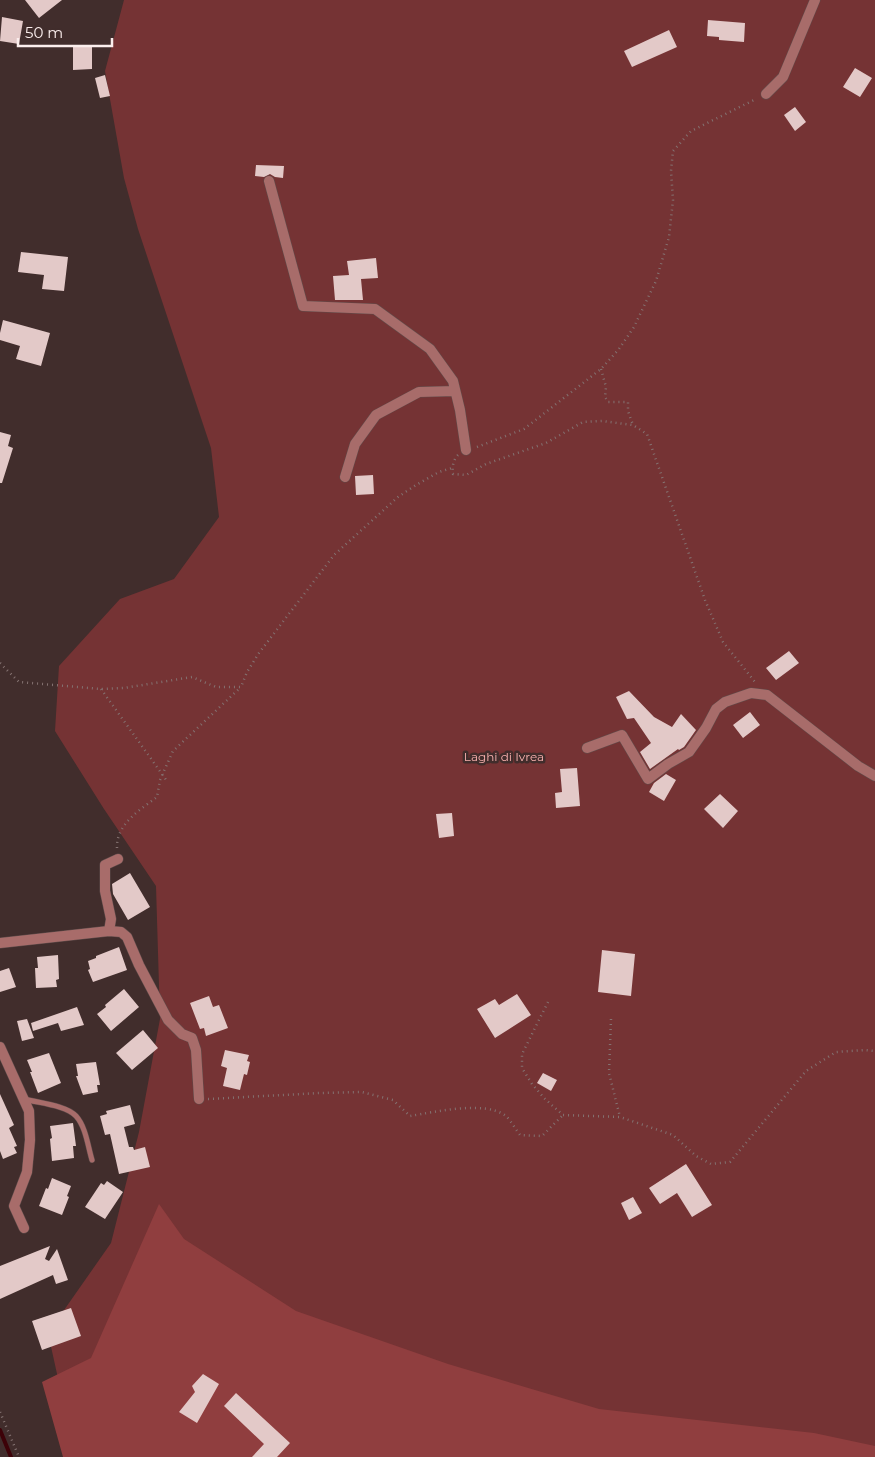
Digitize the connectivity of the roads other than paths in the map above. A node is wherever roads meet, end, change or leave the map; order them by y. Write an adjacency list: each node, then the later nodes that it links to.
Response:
1 (815, 0): 2 (street)
2 (766, 94)
3 (269, 181): 4 (street)
4 (455, 391): 5 (street); 6 (street)
5 (466, 450)
6 (345, 477)
7 (587, 748): 8 (street)
8 (875, 776)
9 (118, 858): 10 (street)
10 (109, 931): 11 (street); 14 (street)
11 (0, 943)
12 (0, 1047): 13 (street)
13 (23, 1099): 15 (lane); 16 (street)
14 (199, 1099)
15 (92, 1160)
16 (24, 1228)

